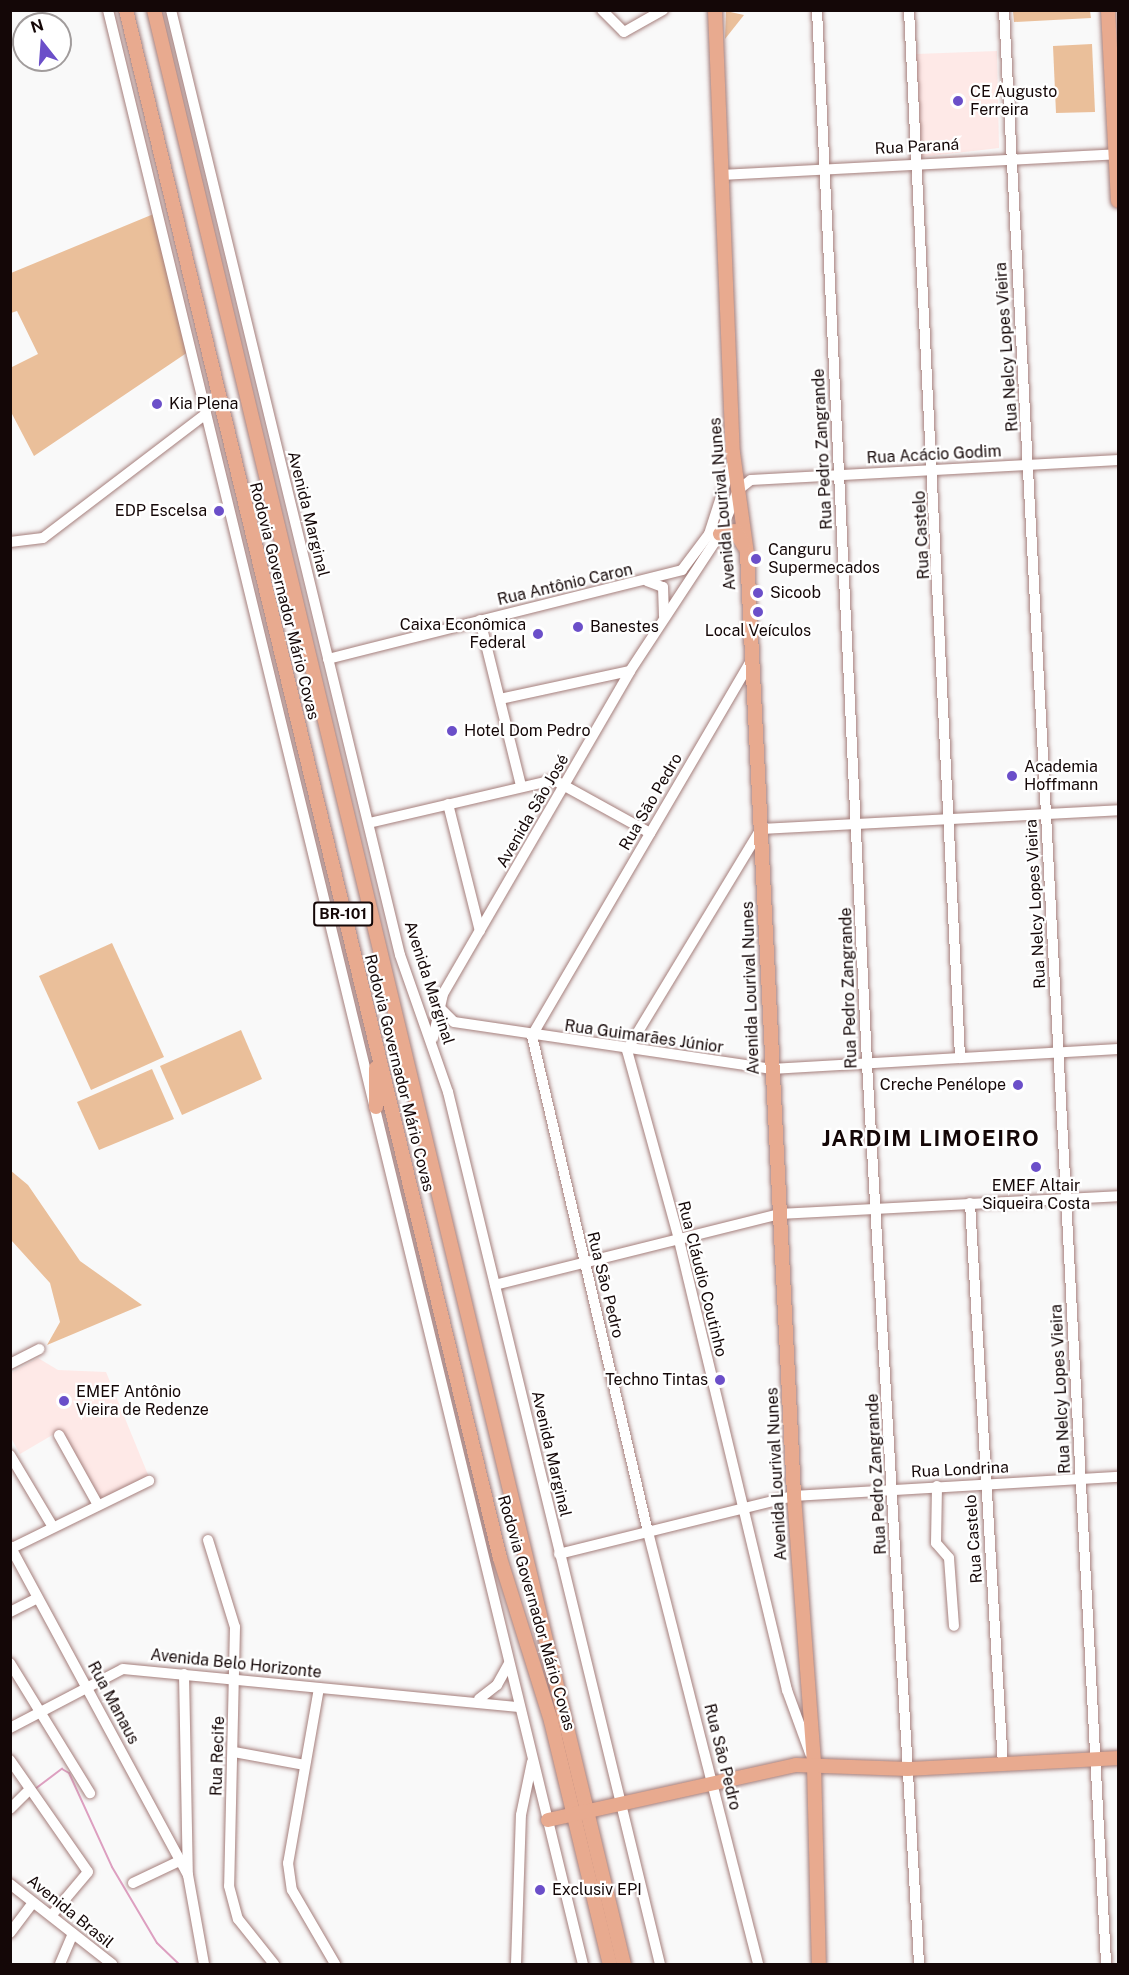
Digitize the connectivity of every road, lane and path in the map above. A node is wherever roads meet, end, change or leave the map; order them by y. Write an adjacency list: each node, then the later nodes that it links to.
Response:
1 (108, 10): 18 (street)
2 (126, 10): 51 (main road, Rodovia Governador Mário Covas / BR-101)
3 (154, 10): 114 (main road, Rodovia Governador Mário Covas / BR-101)
4 (171, 10): 31 (street, Avenida Marginal)
5 (602, 10): 11 (street)
6 (715, 10): 16 (main road, Avenida Lourival Nunes)
7 (817, 10): 15 (street, Rua Pedro Zangrande)
8 (909, 10): 14 (street, Rua Castelo)
9 (1004, 10): 13 (street, Rua Nelcy Lopes Vieira)
10 (1108, 10): 12 (main road)
11 (655, 12)
12 (1116, 154): 13 (street, Rua Paraná); 17 (main road)
13 (1010, 157): 14 (street, Rua Paraná); 21 (street, Rua Nelcy Lopes Vieira)
14 (917, 162): 15 (street, Rua Paraná); 22 (street, Rua Castelo)
15 (824, 167): 16 (street, Rua Paraná); 23 (street, Rua Pedro Zangrande)
16 (721, 175): 19 (main road, Avenida Lourival Nunes)
17 (1119, 201)
18 (206, 414): 26 (street); 58 (street)
19 (733, 453): 24 (main road, Avenida Lourival Nunes); 28 (street, Rua Antônio Caron)
20 (1119, 460): 21 (street, Rua Acácio Godim)
21 (1029, 465): 22 (street, Rua Acácio Godim); 39 (street, Rua Nelcy Lopes Vieira)
22 (934, 470): 23 (street, Rua Acácio Godim); 40 (street, Rua Castelo)
23 (839, 474): 24 (street, Rua Acácio Godim); 42 (street, Rua Pedro Zangrande)
24 (738, 490): 25 (street, Avenida São José); 27 (main road, Avenida Lourival Nunes)
25 (720, 534): 27 (main road); 30 (street, Avenida São José)
26 (10, 542)
27 (747, 554): 32 (main road, Avenida Lourival Nunes)
28 (647, 581): 29 (street, Rua Antônio Caron); 30 (street)
29 (480, 621): 31 (street, Rua Antônio Caron); 34 (street)
30 (661, 627): 33 (street, Avenida São José)
31 (328, 659): 41 (street, Avenida Marginal)
32 (752, 659): 43 (main road, Avenida Lourival Nunes); 44 (street, Rua São Pedro)
33 (630, 671): 34 (street); 35 (street, Avenida São José)
34 (500, 699): 36 (street)
35 (567, 783): 36 (street); 44 (street); 45 (street, Avenida São José)
36 (521, 786): 37 (street)
37 (448, 804): 41 (street); 45 (street)
38 (1119, 810): 39 (street)
39 (1046, 813): 40 (street); 54 (street, Rua Nelcy Lopes Vieira)
40 (950, 817): 42 (street); 55 (street, Rua Castelo)
41 (369, 823): 50 (street, Avenida Marginal)
42 (858, 824): 43 (street); 56 (street, Rua Pedro Zangrande)
43 (761, 829): 53 (street); 57 (main road, Avenida Lourival Nunes)
44 (650, 833): 49 (street, Rua São Pedro)
45 (480, 931): 46 (street, Avenida São José)
46 (439, 1007): 47 (street); 48 (street, Avenida São José)
47 (454, 1022): 48 (street); 49 (street, Rua Guimarães Júnior)
48 (434, 1030): 50 (street, Avenida São José)
49 (532, 1036): 53 (street, Rua Guimarães Júnior); 65 (street, Rua São Pedro)
50 (434, 1044): 66 (street, Avenida Marginal)
51 (376, 1045): 58 (main road); 115 (main road, Rodovia Governador Mário Covas / BR-101)
52 (1119, 1049): 54 (street, Rua Guimarães Júnior)
53 (627, 1050): 57 (street, Rua Guimarães Júnior); 64 (street, Rua Cláudio Coutinho)
54 (1059, 1053): 55 (street, Rua Guimarães Júnior); 60 (street, Rua Nelcy Lopes Vieira)
55 (960, 1058): 56 (street, Rua Guimarães Júnior)
56 (867, 1064): 57 (street, Rua Guimarães Júnior); 62 (street, Rua Pedro Zangrande)
57 (771, 1069): 63 (main road, Avenida Lourival Nunes)
58 (376, 1107): 89 (street)
59 (1119, 1196): 60 (street)
60 (1066, 1197): 61 (street); 72 (street, Rua Nelcy Lopes Vieira)
61 (970, 1203): 62 (street); 74 (street, Rua Castelo)
62 (876, 1209): 63 (street); 76 (street, Rua Pedro Zangrande)
63 (779, 1214): 64 (street); 77 (main road, Avenida Lourival Nunes)
64 (679, 1239): 65 (street); 79 (street, Rua Cláudio Coutinho)
65 (584, 1263): 66 (street); 81 (street, Rua São Pedro)
66 (495, 1285): 84 (street, Avenida Marginal)
67 (39, 1349): 68 (street)
68 (10, 1364)
69 (59, 1435): 78 (street)
70 (10, 1455): 80 (street)
71 (1119, 1477): 72 (street, Rua Londrina)
72 (1080, 1479): 74 (street, Rua Londrina); 102 (street, Rua Nelcy Lopes Vieira)
73 (149, 1481): 78 (street)
74 (985, 1484): 75 (street, Rua Londrina); 107 (street, Rua Castelo)
75 (937, 1486): 76 (street, Rua Londrina); 87 (street)
76 (893, 1488): 77 (street, Rua Londrina); 108 (street, Rua Pedro Zangrande)
77 (794, 1496): 79 (street, Rua Londrina); 92 (main road, Avenida Lourival Nunes)
78 (98, 1505): 80 (street)
79 (741, 1506): 81 (street, Rua Londrina); 95 (street, Rua Cláudio Coutinho)
80 (53, 1527): 83 (street)
81 (648, 1532): 84 (street, Rua Londrina); 109 (street, Rua São Pedro)
82 (208, 1540): 91 (street, Rua Recife)
83 (11, 1547): 85 (street, Rua Manaus)
84 (559, 1554): 112 (street, Avenida Marginal)
85 (38, 1598): 86 (street); 93 (street, Rua Manaus)
86 (10, 1612)
87 (954, 1626)
88 (10, 1663): 98 (street)
89 (509, 1663): 96 (street); 97 (street)
90 (184, 1674): 91 (street, Avenida Belo Horizonte); 93 (street, Avenida Belo Horizonte); 118 (street)
91 (235, 1678): 94 (street, Avenida Belo Horizonte); 100 (street, Rua Recife)
92 (807, 1685): 95 (street); 106 (main road, Avenida Lourival Nunes)
93 (88, 1686): 98 (street, Avenida Belo Horizonte); 117 (street, Rua Manaus)
94 (319, 1688): 96 (street, Avenida Belo Horizonte); 105 (street)
95 (787, 1690): 106 (street, Rua Cláudio Coutinho)
96 (473, 1701): 97 (street, Avenida Belo Horizonte)
97 (519, 1707): 104 (street)
98 (40, 1711): 99 (street, Avenida Belo Horizonte); 111 (street)
99 (10, 1728)
100 (234, 1752): 105 (street); 128 (street, Rua Recife)
101 (1119, 1758): 102 (main road)
102 (1096, 1759): 107 (main road); 138 (street, Rua Nelcy Lopes Vieira)
103 (10, 1760): 110 (street)
104 (532, 1760): 116 (street); 130 (street)
105 (305, 1765): 129 (street)
106 (814, 1765): 108 (main road); 109 (main road); 136 (main road, Avenida Lourival Nunes)
107 (1003, 1765): 108 (main road)
108 (908, 1769): 137 (street, Rua Pedro Zangrande)
109 (713, 1781): 112 (main road); 135 (street, Rua São Pedro)
110 (30, 1789): 113 (street); 122 (street)
111 (90, 1793)
112 (621, 1801): 114 (main road); 134 (street, Avenida Marginal)
113 (10, 1809)
114 (588, 1809): 115 (main road); 133 (main road, Rodovia Governador Mário Covas / BR-101)
115 (573, 1813): 116 (main road); 132 (main road, Rodovia Governador Mário Covas / BR-101)
116 (548, 1820): 131 (street)
117 (177, 1862): 118 (street, Rua Manaus); 119 (street)
118 (188, 1875): 127 (street)
119 (133, 1883)
120 (10, 1884): 121 (street, Avenida Brasil)
121 (33, 1903): 122 (street, Avenida Brasil); 123 (street)
122 (51, 1916): 124 (street, Avenida Brasil)
123 (10, 1933)
124 (73, 1934): 125 (street); 126 (street, Avenida Brasil)
125 (60, 1965)
126 (112, 1965)
127 (204, 1965)
128 (274, 1965)
129 (335, 1965)
130 (516, 1965)
131 (583, 1965)
132 (610, 1965)
133 (624, 1965)
134 (660, 1965)
135 (758, 1965)
136 (819, 1965)
137 (919, 1965)
138 (1106, 1965)

